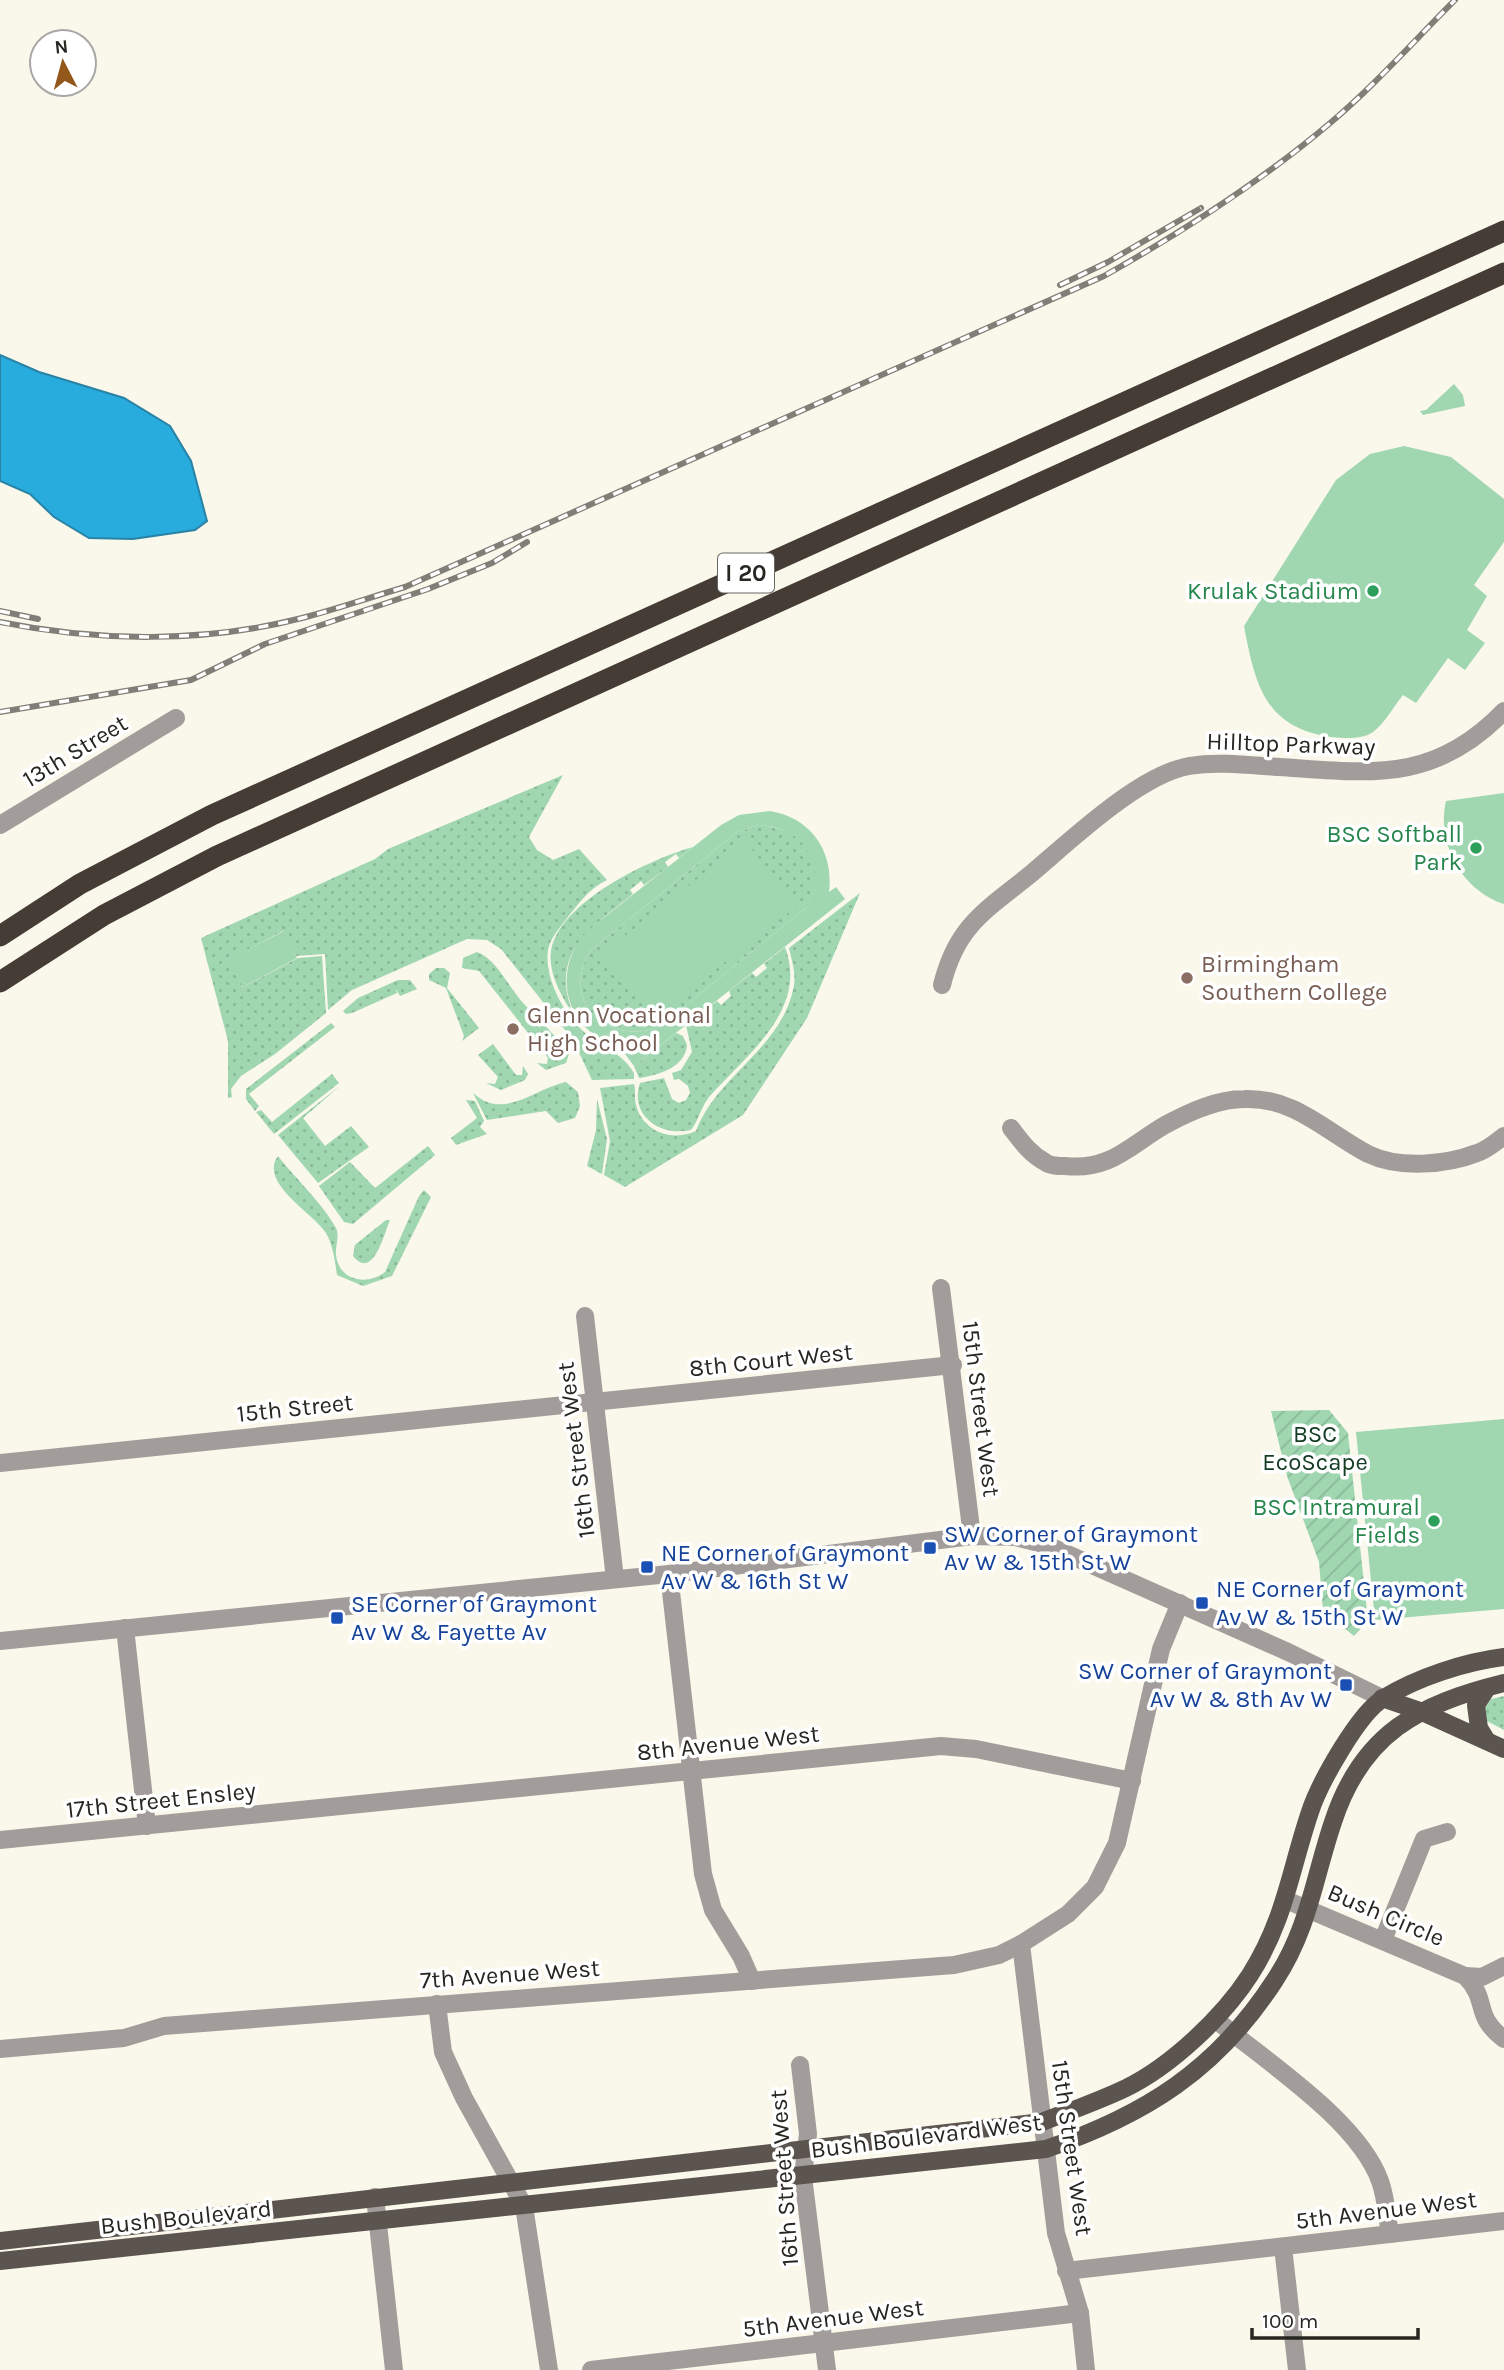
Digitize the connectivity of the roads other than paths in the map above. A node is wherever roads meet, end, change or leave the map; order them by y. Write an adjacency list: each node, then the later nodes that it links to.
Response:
1 (1504, 231): 6 (highway, I 20)
2 (1504, 273): 7 (highway, I 20)
3 (1504, 711): 8 (street, Hilltop Parkway)
4 (176, 718): 5 (street, 13th Street)
5 (0, 825)
6 (0, 936)
7 (0, 982)
8 (942, 985)
9 (1011, 1128): 10 (street)
10 (1504, 1136)
11 (941, 1288): 13 (street, 15th Street West)
12 (585, 1316): 14 (street, 16th Street West)
13 (953, 1365): 14 (street, 8th Court West); 16 (street, 15th Street West)
14 (595, 1402): 15 (street, 15th Street); 18 (street, 16th Street West)
15 (0, 1463)
16 (972, 1536): 17 (street); 19 (street)
17 (668, 1574): 18 (street); 28 (street)
18 (615, 1579): 20 (street)
19 (1180, 1603): 24 (street); 29 (street)
20 (125, 1628): 21 (street); 31 (street)
21 (0, 1641)
22 (1504, 1657): 24 (main road)
23 (1496, 1686): 25 (main road); 26 (main road)
24 (1382, 1698): 25 (main road); 34 (main road, Bush Boulevard West)
25 (1420, 1711): 26 (main road); 35 (main road, Bush Boulevard West)
26 (1487, 1741): 27 (main road)
27 (1504, 1749)
28 (691, 1772): 29 (street, 8th Avenue West); 30 (street, 8th Avenue West); 40 (street)
29 (1132, 1780): 37 (street)
30 (327, 1808): 31 (street, 17th Street Ensley)
31 (147, 1826): 33 (street, 17th Street Ensley)
32 (1447, 1832): 36 (street)
33 (0, 1840)
34 (1286, 1900): 35 (street, Bush Circle); 42 (main road, Bush Boulevard West)
35 (1310, 1909): 36 (street, Bush Circle); 43 (main road, Bush Boulevard West)
36 (1383, 1940): 39 (street, Bush Circle)
37 (1021, 1944): 40 (street, 7th Avenue West); 47 (street, 15th Street West)
38 (1504, 1966): 39 (street, Bush Circle)
39 (1465, 1976): 44 (street, Bush Circle)
40 (752, 1981): 41 (street, 7th Avenue West)
41 (437, 2004): 45 (street, 7th Avenue West); 51 (street)
42 (1214, 2019): 43 (street); 47 (main road, Bush Boulevard West)
43 (1235, 2036): 48 (main road, Bush Boulevard West); 56 (street)
44 (1504, 2039)
45 (0, 2049)
46 (800, 2065): 49 (street, 16th Street West)
47 (1042, 2122): 48 (street, 15th Street West); 49 (main road, Bush Boulevard West)
48 (1046, 2149): 50 (main road, Bush Boulevard West); 60 (street, 15th Street West)
49 (806, 2150): 50 (street, 16th Street West); 51 (main road, Bush Boulevard West)
50 (803, 2176): 53 (main road, Bush Boulevard West); 62 (street, 16th Street West)
51 (508, 2182): 52 (main road, Bush Boulevard West); 53 (street)
52 (375, 2197): 54 (street); 57 (main road, Bush Boulevard)
53 (524, 2206): 54 (main road, Bush Boulevard West); 64 (street)
54 (377, 2221): 59 (main road, Bush Boulevard); 63 (street)
55 (1504, 2221): 56 (street, 5th Avenue West)
56 (1390, 2234): 58 (street, 5th Avenue West)
57 (0, 2241)
58 (1283, 2247): 60 (street, 5th Avenue West); 68 (street)
59 (0, 2261)
60 (1066, 2271): 61 (street, 15th Street West)
61 (1080, 2313): 62 (street, 5th Avenue West); 67 (street, 15th Street West)
62 (824, 2343): 65 (street, 5th Avenue West); 66 (street, 16th Street West)
63 (394, 2370)
64 (549, 2370)
65 (591, 2370)
66 (827, 2370)
67 (1086, 2370)
68 (1297, 2370)

